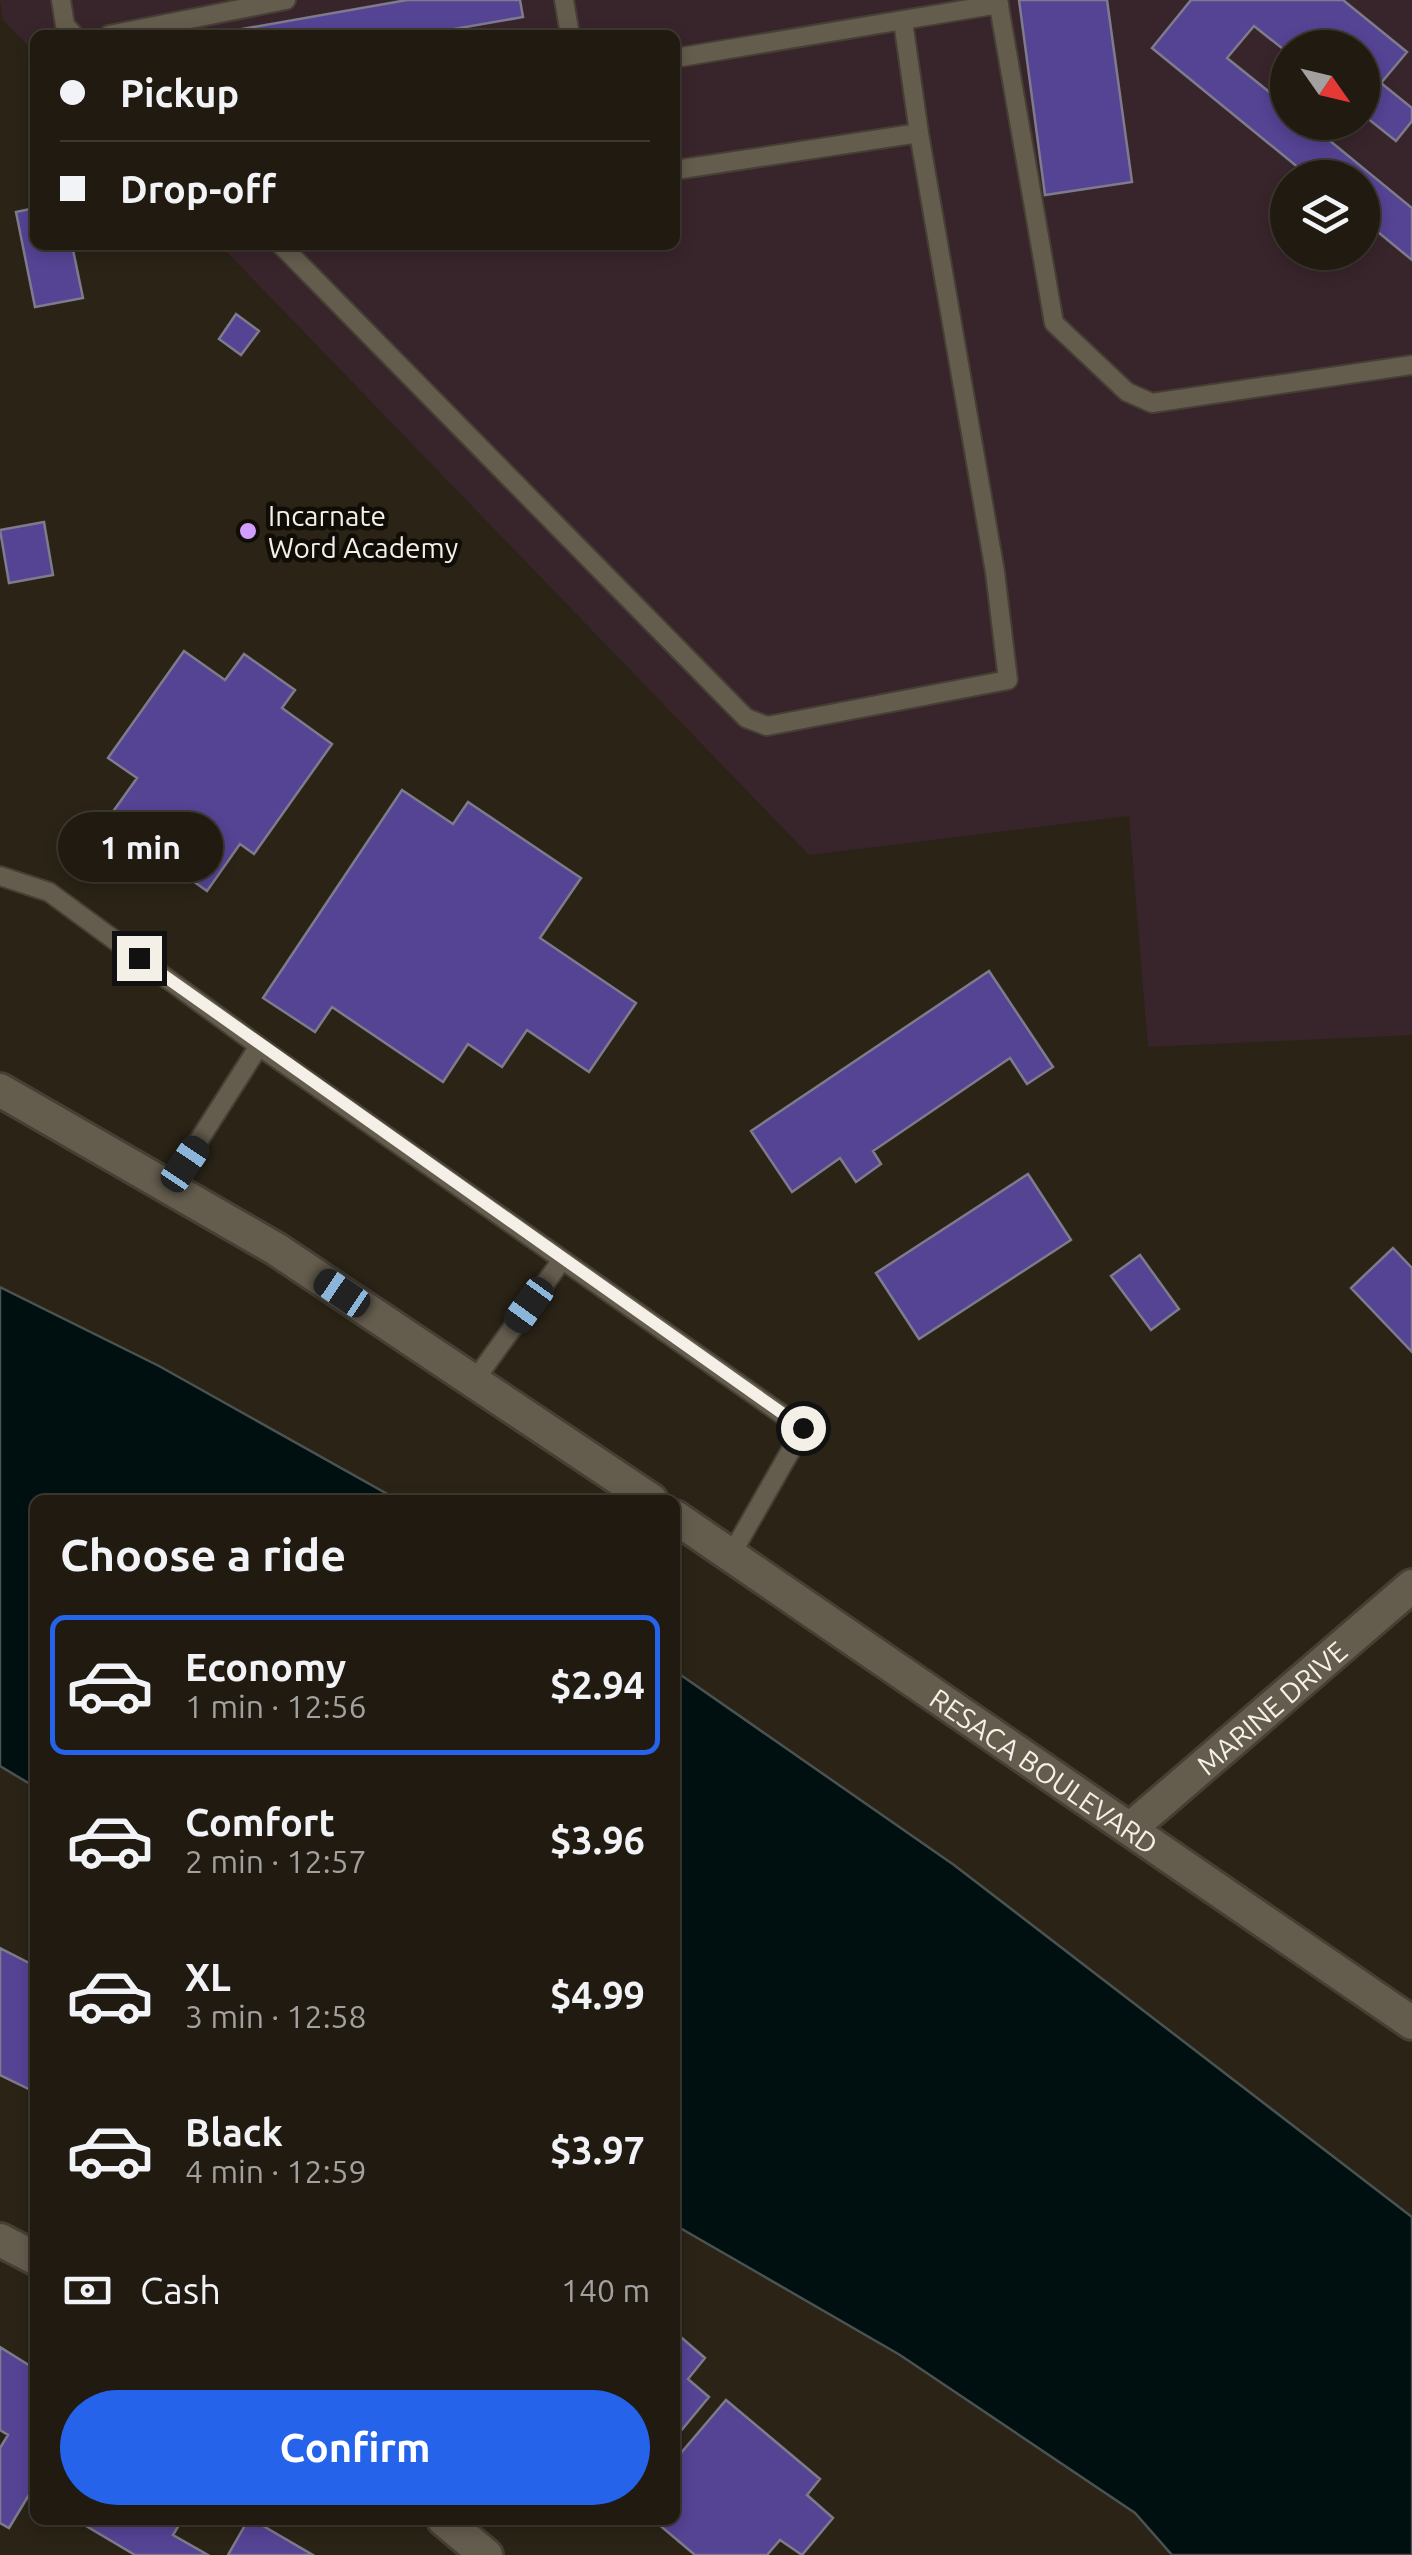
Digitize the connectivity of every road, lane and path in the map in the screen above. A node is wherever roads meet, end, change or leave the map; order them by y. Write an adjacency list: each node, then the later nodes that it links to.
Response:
1 (60, 0): 6 (lane)
2 (286, 0): 7 (lane)
3 (564, 0): 8 (lane)
4 (998, 2): 5 (lane); 13 (lane)
5 (903, 21): 9 (lane); 10 (lane)
6 (69, 30)
7 (134, 30)
8 (569, 30)
9 (680, 57)
10 (919, 132): 11 (lane); 12 (lane)
11 (680, 169)
12 (286, 250)
13 (1412, 364)
14 (0, 876): 15 (lane)
15 (259, 1046): 17 (lane); 18 (lane)
16 (0, 1090): 17 (street)
17 (169, 1187): 19 (street)
18 (562, 1260): 19 (lane); 22 (lane)
19 (474, 1381): 20 (street)
20 (643, 1495)
21 (680, 1520): 22 (street, RESACA BOULEVARD)
22 (731, 1555): 24 (street, RESACA BOULEVARD)
23 (1410, 1591): 24 (street, MARINE DRIVE)
24 (1131, 1828): 25 (street, RESACA BOULEVARD)
25 (1412, 2023)
26 (0, 2240): 27 (street)
27 (30, 2255)
28 (450, 2525): 29 (street)
29 (486, 2555)

